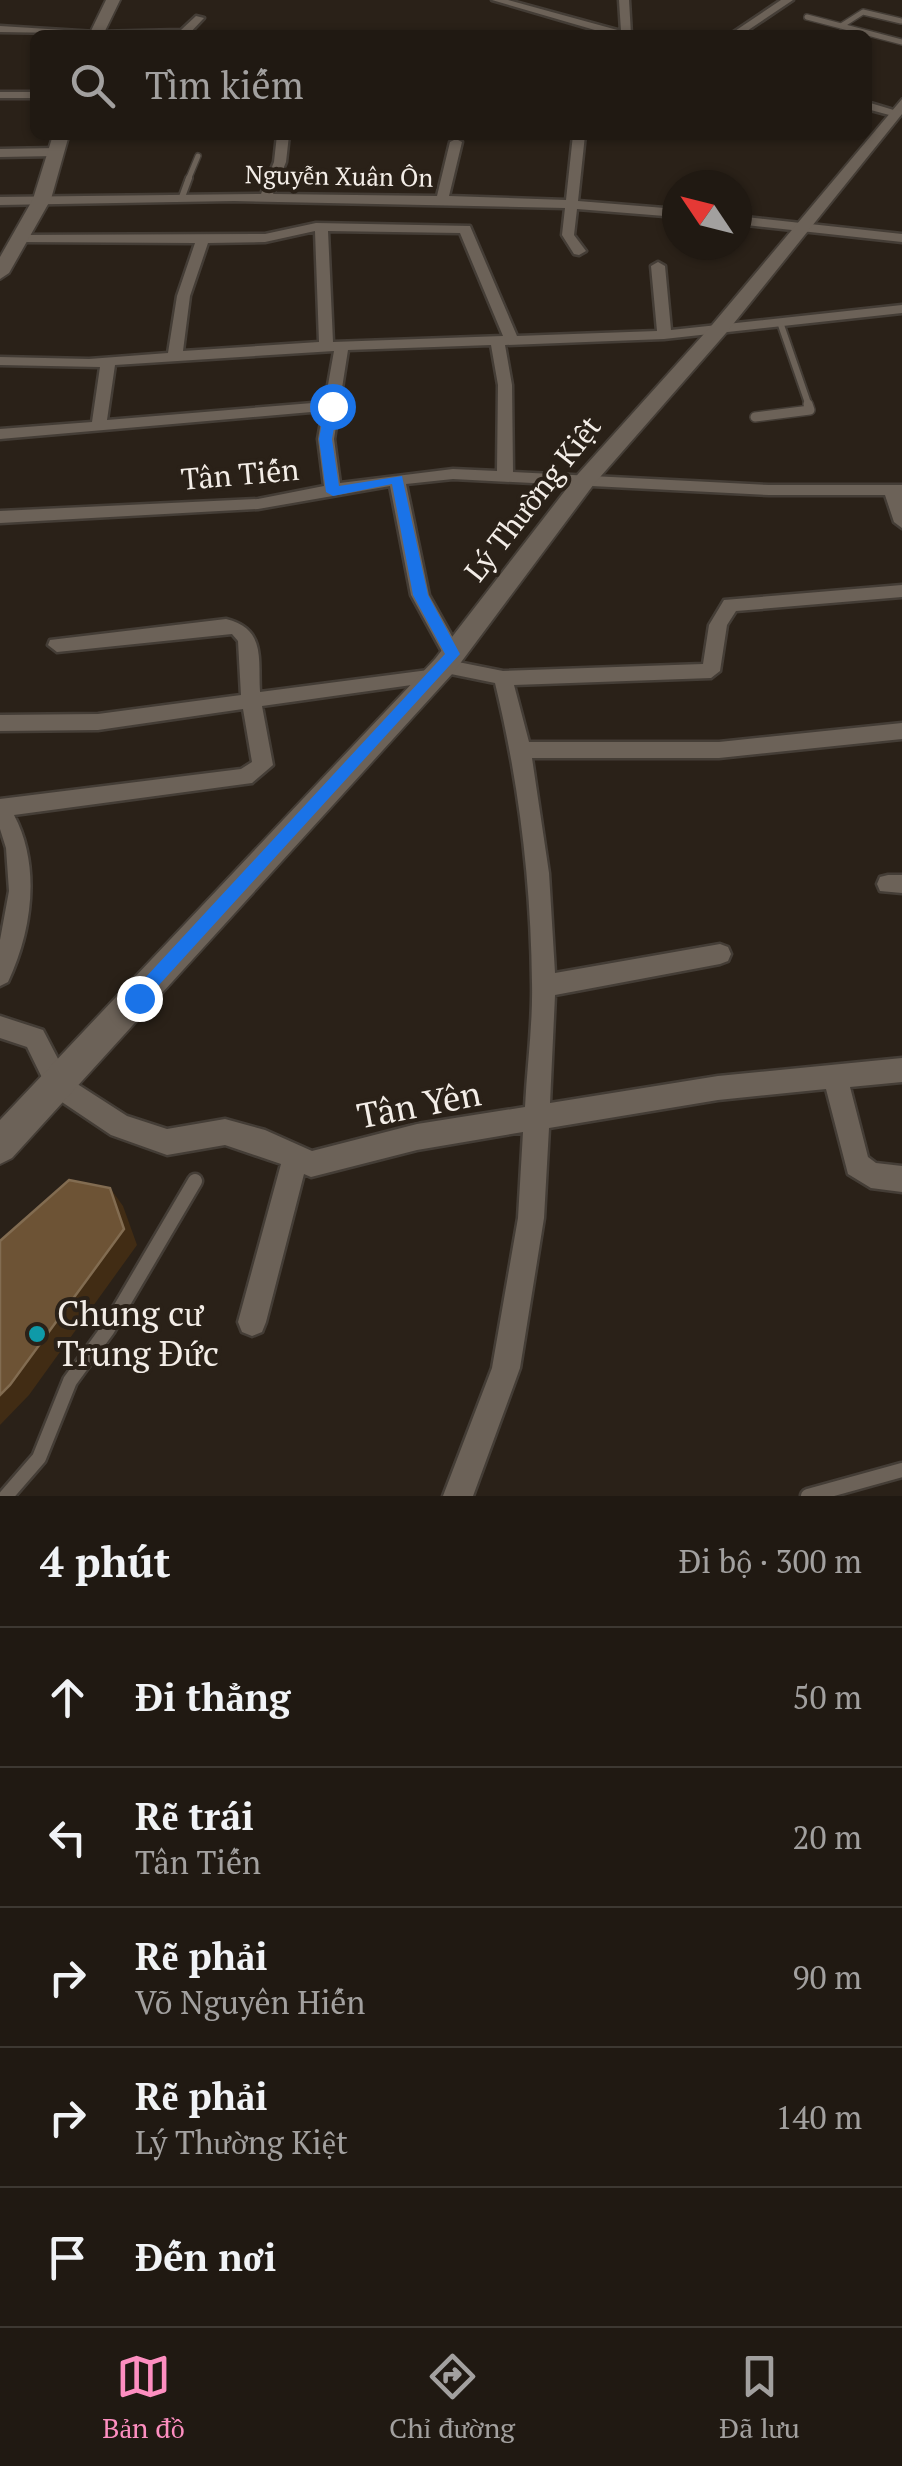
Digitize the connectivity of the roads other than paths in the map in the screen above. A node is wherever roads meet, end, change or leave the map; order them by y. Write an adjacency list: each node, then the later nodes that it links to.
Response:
1 (114, 0): 11 (street)
2 (497, 0): 5 (street)
3 (624, 0): 14 (street)
4 (788, 0): 15 (street)
5 (524, 4): 13 (street)
6 (199, 18): 12 (street)
7 (807, 18): 9 (lane)
8 (902, 21): 9 (lane); 19 (lane)
9 (841, 26): 16 (lane)
10 (0, 29): 17 (street)
11 (99, 30)
12 (189, 30)
13 (609, 30)
14 (625, 30)
15 (742, 30)
16 (855, 30)
17 (30, 31)
18 (872, 35): 19 (lane)
19 (880, 37): 20 (lane)
20 (902, 42)
21 (0, 95): 22 (street)
22 (30, 95)
23 (872, 106): 24 (street)
24 (899, 110): 39 (street, Lý Thường Kiệt)
25 (282, 140): 32 (street)
26 (579, 140): 36 (street)
27 (456, 142): 34 (street)
28 (59, 144): 29 (street); 33 (street)
29 (0, 153)
30 (198, 156): 31 (lane)
31 (182, 197): 32 (street, Nguyễn Xuân Ôn); 33 (street, Nguyễn Xuân Ôn)
32 (266, 198): 34 (street, Nguyễn Xuân Ôn)
33 (42, 199): 35 (street, Nguyễn Xuân Ôn); 41 (street)
34 (442, 200): 36 (street, Nguyễn Xuân Ôn)
35 (0, 201)
36 (573, 202): 37 (street, Nguyễn Xuân Ôn); 44 (street)
37 (662, 211)
38 (752, 221): 39 (street)
39 (799, 226): 42 (street); 49 (street, Lý Thường Kiệt)
40 (321, 227): 43 (street); 51 (street); 52 (street)
41 (20, 238): 43 (street); 46 (street)
42 (902, 238)
43 (203, 239): 53 (street)
44 (578, 251)
45 (658, 266): 50 (street)
46 (0, 273)
47 (902, 309): 48 (street)
48 (780, 322): 49 (street); 57 (lane)
49 (719, 329): 50 (street); 62 (street, Lý Thường Kiệt)
50 (664, 335): 51 (street)
51 (506, 342): 52 (street); 60 (street)
52 (334, 346): 53 (street); 56 (street)
53 (174, 356): 55 (street)
54 (0, 362): 55 (street)
55 (108, 362): 58 (street)
56 (332, 406): 58 (street); 64 (street)
57 (755, 417)
58 (99, 425): 59 (street)
59 (0, 434)
60 (505, 473): 61 (street, Tân Tiến); 62 (street, Tân Tiến)
61 (397, 479): 64 (street, Tân Tiến); 69 (street)
62 (586, 479): 63 (street, Tân Tiến); 69 (street, Lý Thường Kiệt)
63 (896, 490): 66 (street)
64 (333, 492): 65 (street, Tân Tiến)
65 (0, 517)
66 (902, 522)
67 (902, 590): 70 (street)
68 (57, 645): 71 (street)
69 (443, 666): 70 (street); 71 (street); 82 (street, Lý Thường Kiệt)
70 (503, 678): 74 (street)
71 (250, 702): 72 (street); 75 (street)
72 (0, 723)
73 (902, 731): 74 (street)
74 (521, 750): 78 (street)
75 (0, 808): 77 (street)
76 (720, 954): 78 (street)
77 (0, 975)
78 (544, 986): 83 (street)
79 (0, 1027): 82 (street)
80 (902, 1070): 81 (street, Tân Yên)
81 (835, 1078): 83 (street, Tân Yên); 86 (street)
82 (59, 1086): 84 (street, Lý Thường Kiệt); 85 (street, Tân Yên)
83 (536, 1118): 85 (street, Tân Yên); 91 (street)
84 (0, 1146)
85 (296, 1157): 88 (street)
86 (902, 1178)
87 (195, 1181): 90 (lane)
88 (252, 1322)
89 (902, 1470): 92 (lane)
90 (6, 1496)
91 (458, 1496)
92 (808, 1496)

